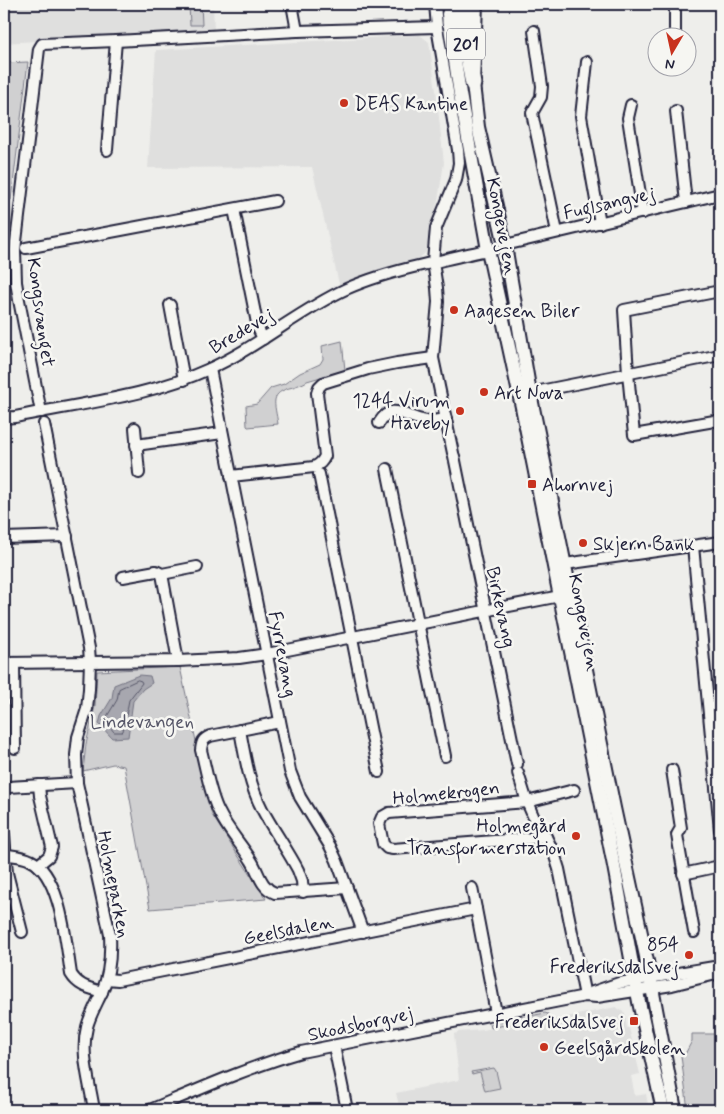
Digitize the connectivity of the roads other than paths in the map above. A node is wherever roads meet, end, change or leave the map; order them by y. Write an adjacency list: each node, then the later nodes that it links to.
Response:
1 (292, 4): 10 (street)
2 (435, 4): 8 (street, Kongevejen)
3 (447, 4): 8 (main road, 201)
4 (451, 4): 8 (highway, 201)
5 (463, 4): 14 (highway, 201)
6 (476, 4): 14 (main road, 201)
7 (675, 4): 9 (street)
8 (443, 25): 10 (street, Kongsvænget); 29 (main road, Kongevejen / 201); 30 (street, Kongevejen)
9 (675, 28)
10 (297, 31): 12 (street, Kongsvænget)
11 (534, 31): 24 (street)
12 (116, 41): 17 (street); 28 (street, Kongsvænget)
13 (587, 62): 23 (street)
14 (473, 84): 25 (main road, Kongevejen / 201)
15 (631, 105): 22 (street)
16 (676, 111): 20 (street)
17 (107, 150)
18 (720, 194): 20 (street, Fuglsangvej)
19 (275, 201): 21 (street)
20 (686, 202): 22 (street, Fuglsangvej)
21 (234, 209): 26 (street); 33 (street)
22 (643, 213): 23 (street, Fuglsangvej)
23 (600, 223): 24 (street, Fuglsangvej)
24 (557, 232): 25 (street, Fuglsangvej)
25 (505, 246): 39 (main road, Kongevejen / 201)
26 (26, 248)
27 (4, 249): 28 (street)
28 (15, 250): 40 (street, Kongsvænget)
29 (488, 250): 30 (street, Bredevej); 61 (main road, Kongevejen / 201)
30 (433, 262): 33 (street, Bredevej); 35 (street, Kongevejen)
31 (720, 290): 37 (street)
32 (170, 305): 38 (street)
33 (263, 339): 36 (street, Bredevej)
34 (720, 355): 37 (street)
35 (433, 358): 42 (street, Birkevang); 52 (street)
36 (210, 369): 38 (street, Bredevej); 47 (street, Fyrrevang)
37 (628, 373): 39 (street); 43 (street)
38 (184, 380): 40 (street, Bredevej)
39 (530, 393): 57 (main road, Kongevejen / 201)
40 (41, 412): 41 (street, Bredevej)
41 (4, 418)
42 (446, 419): 44 (street); 62 (street, Birkevang)
43 (720, 420)
44 (379, 423)
45 (44, 424): 53 (street, Holmeparken)
46 (135, 428): 48 (street)
47 (222, 433): 48 (street); 52 (street, Fyrrevang)
48 (136, 445): 50 (street)
49 (387, 469): 63 (street)
50 (139, 473)
51 (319, 474): 64 (street)
52 (231, 476): 65 (street, Fyrrevang)
53 (67, 536): 54 (street); 67 (street, Holmeparken)
54 (4, 538)
55 (720, 542): 56 (street)
56 (693, 546): 57 (street); 81 (street)
57 (565, 564): 98 (main road, Kongevejen / 201)
58 (197, 567): 59 (street)
59 (162, 574): 60 (street); 66 (street)
60 (122, 577)
61 (560, 596): 62 (street); 98 (main road, Kongevejen / 201)
62 (485, 610): 63 (street); 73 (street, Birkevang)
63 (418, 624): 64 (street); 72 (street)
64 (352, 638): 65 (street); 75 (street)
65 (267, 654): 66 (street); 69 (street, Fyrrevang)
66 (178, 661): 67 (street)
67 (90, 662): 68 (street); 76 (street, Holmeparken)
68 (9, 663): 71 (street)
69 (280, 722): 70 (street); 88 (street, Fyrrevang)
70 (240, 730): 90 (street); 90 (street)
71 (15, 748)
72 (445, 756)
73 (518, 768): 80 (street, Holmekrogen)
74 (672, 770): 87 (street)
75 (379, 772)
76 (77, 783): 77 (street); 97 (street, Holmeparken)
77 (39, 785): 78 (street); 85 (street)
78 (4, 789)
79 (574, 790): 80 (street, Holmekrogen)
80 (527, 802): 83 (street, Holmekrogen); 83 (street, Holmekrogen)
81 (720, 830)
82 (4, 835): 84 (street)
83 (546, 836): 100 (street, Holmekrogen)
84 (5, 854): 85 (street); 92 (street)
85 (38, 865): 99 (street)
86 (720, 866): 87 (street)
87 (683, 874): 94 (street)
88 (347, 888): 90 (street); 93 (street, Fyrrevang)
89 (472, 888): 91 (street)
90 (303, 892)
91 (476, 909): 93 (street, Geelsdalen); 101 (street)
92 (22, 932)
93 (363, 932): 97 (street, Geelsdalen)
94 (694, 932)
95 (720, 966): 98 (street)
96 (720, 973): 98 (street)
97 (106, 979): 99 (street, Holmeparken)
98 (644, 984): 100 (street, Skodsborgvej); 106 (main road, Kongevejen / 201); 107 (main road, Kongevejen / 201)
99 (102, 992): 103 (street, Holmeparken)
100 (585, 996): 101 (street, Skodsborgvej)
101 (496, 1013): 102 (street, Skodsborgvej)
102 (334, 1046): 104 (street, Skodsborgvej); 105 (street)
103 (94, 1110)
104 (150, 1110)
105 (347, 1110)
106 (663, 1110)
107 (675, 1110)

